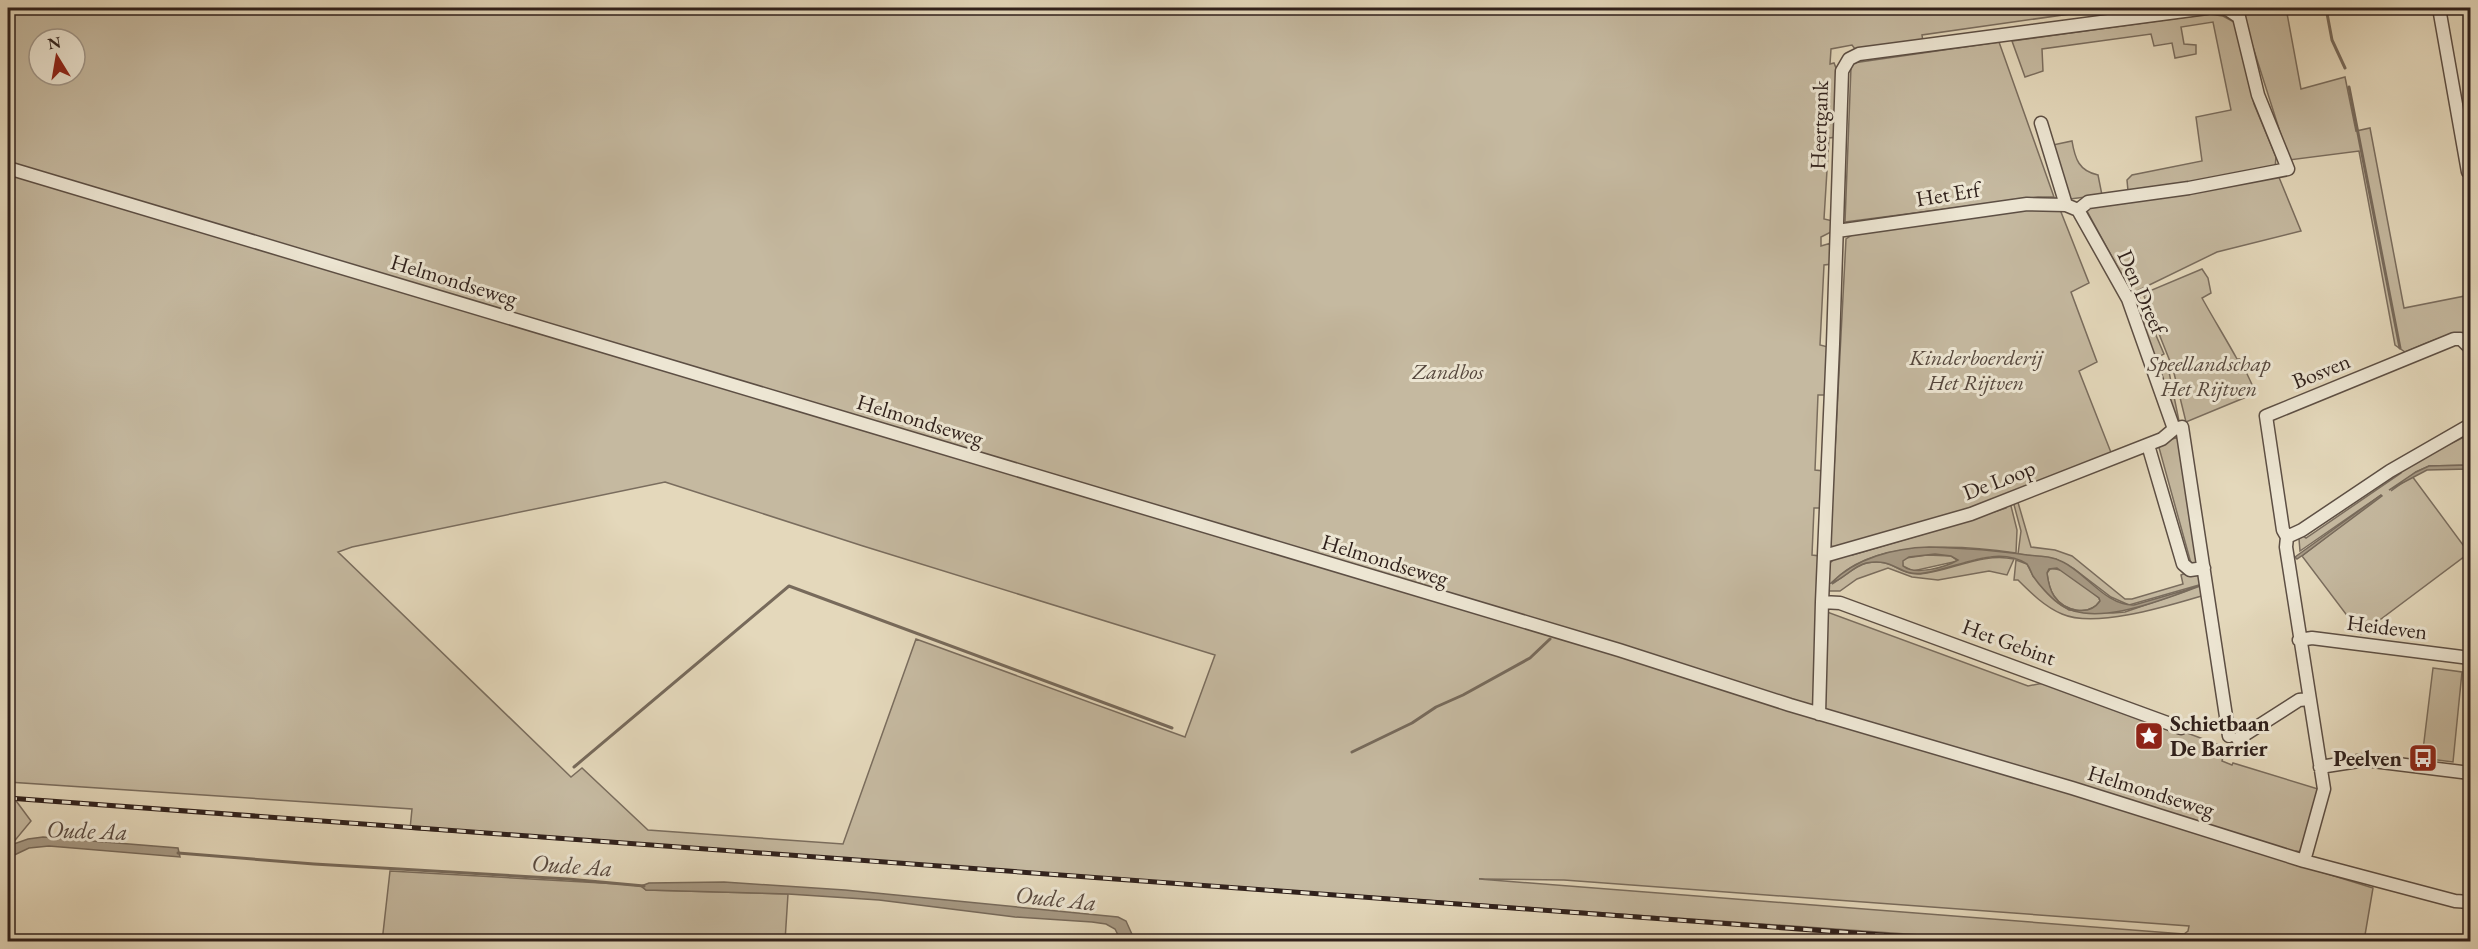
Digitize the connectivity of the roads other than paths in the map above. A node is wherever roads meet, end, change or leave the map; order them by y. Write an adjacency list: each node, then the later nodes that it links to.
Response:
1 (2207, 8): 8 (street, Heertgank)
2 (2218, 8): 7 (street, Het Erf)
3 (2439, 8): 6 (street)
4 (2041, 123): 7 (street)
5 (8, 168): 20 (street, Helmondseweg)
6 (2470, 173)
7 (2072, 208): 8 (street, Het Erf); 11 (street, Den Dreef)
8 (1837, 231): 14 (street, Heertgank)
9 (2470, 348): 13 (street, Bosven)
10 (2470, 425): 13 (street)
11 (2178, 428): 12 (street, De Loop); 15 (street, Den Dreef)
12 (2148, 445): 14 (street, De Loop); 15 (street)
13 (2288, 537): 17 (street, Bosven)
14 (1824, 556): 16 (street)
15 (2204, 568): 19 (street, Den Dreef)
16 (1822, 602): 20 (street); 21 (street, Het Gebint)
17 (2299, 640): 18 (street, Heideven); 19 (street, Bosven)
18 (2470, 658)
19 (2309, 699): 22 (street, Bosven)
20 (1819, 714): 24 (street, Helmondseweg)
21 (2181, 728)
22 (2320, 767): 23 (street); 24 (street, Bosven)
23 (2470, 773)
24 (2304, 861): 25 (street, Helmondseweg)
25 (2470, 902)

